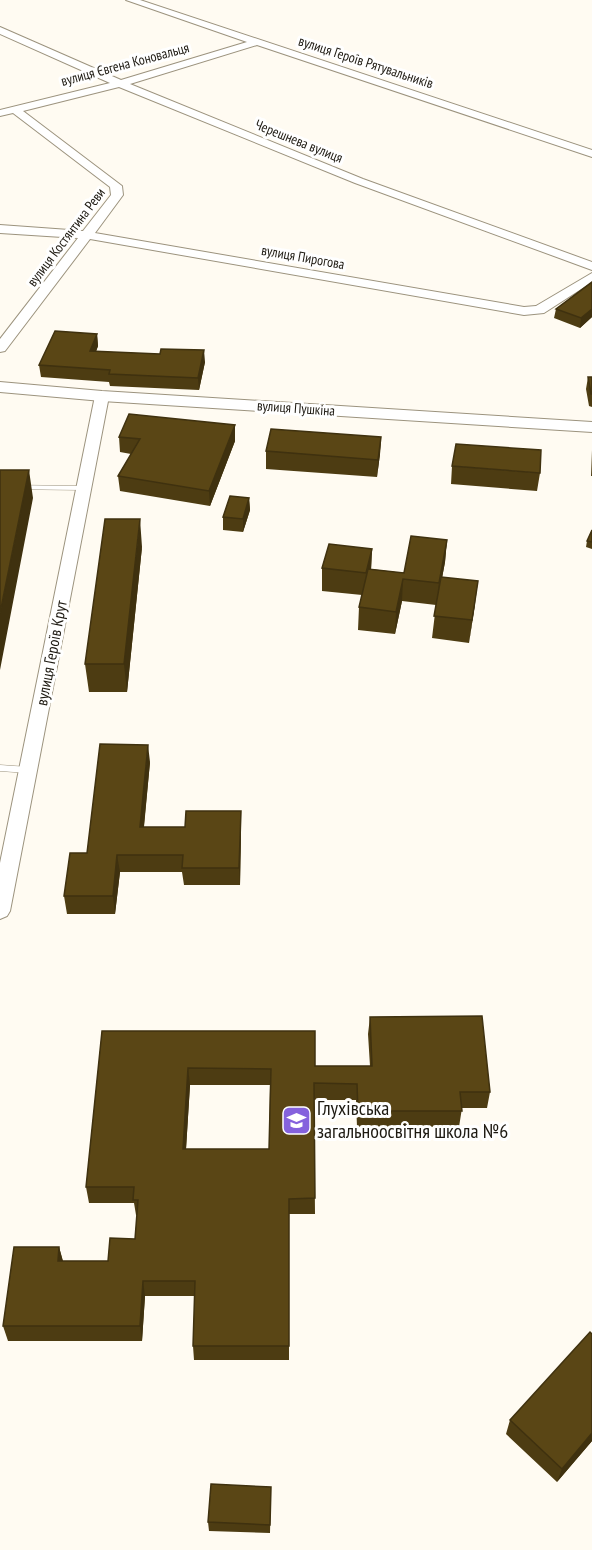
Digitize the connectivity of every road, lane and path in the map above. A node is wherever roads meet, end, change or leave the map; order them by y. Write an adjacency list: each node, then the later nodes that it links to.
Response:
1 (131, 0): 3 (street, вулиця Героїв Рятувальників)
2 (0, 30): 4 (street, Черешнева вулиця)
3 (257, 42): 4 (street, вулиця Євгена Коновальця); 7 (street, вулиця Героїв Рятувальників)
4 (120, 84): 5 (street, вулиця Євгена Коновальця); 10 (street, Черешнева вулиця)
5 (14, 109): 6 (street, вулиця Євгена Коновальця); 9 (street, вулиця Костянтина Реви)
6 (0, 113)
7 (592, 154)
8 (0, 229): 9 (street, вулиця Пирогова)
9 (88, 235): 11 (street, вулиця Пирогова); 12 (street, вулиця Костянтина Реви)
10 (592, 266)
11 (592, 277)
12 (0, 348)
13 (0, 387): 14 (street, вулиця Пушкіна)
14 (102, 396): 15 (street, вулиця Пушкіна); 17 (street, вулиця Героїв Крут)
15 (592, 426)
16 (0, 487): 17 (lane)
17 (84, 488): 19 (street, вулиця Героїв Крут)
18 (0, 768): 19 (lane)
19 (28, 770): 20 (street, вулиця Героїв Крут)
20 (0, 911)

